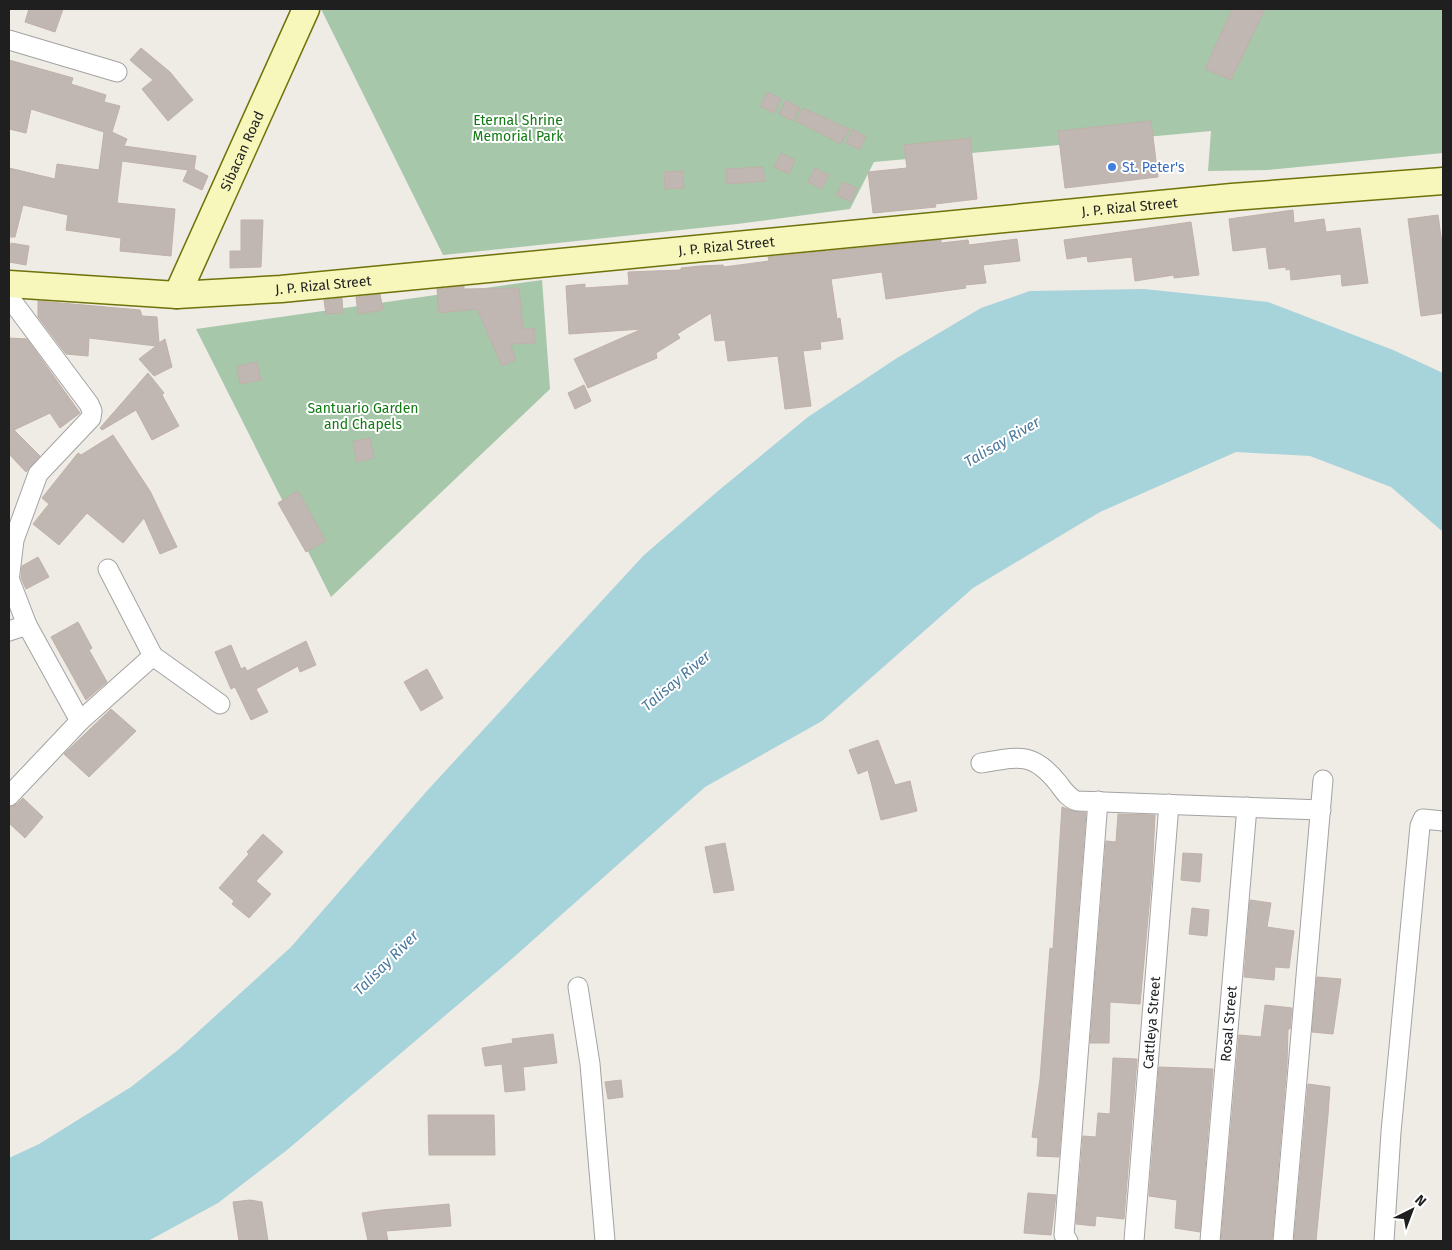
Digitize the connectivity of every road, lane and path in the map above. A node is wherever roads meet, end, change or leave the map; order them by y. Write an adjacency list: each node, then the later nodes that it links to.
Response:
1 (306, 9): 6 (street, Sibacan Road)
2 (9, 40): 3 (street)
3 (116, 72)
4 (1443, 181): 6 (street, J. P. Rizal Street)
5 (9, 284): 6 (street, J. P. Rizal Street)
6 (177, 295)
7 (9, 297): 8 (street)
8 (11, 540): 10 (street)
9 (108, 569): 13 (street)
10 (9, 581): 11 (street)
11 (27, 625): 12 (street); 15 (street)
12 (9, 631)
13 (153, 656): 14 (street); 15 (street)
14 (220, 704)
15 (80, 721): 18 (street)
16 (981, 762): 19 (street)
17 (1323, 780): 22 (street)
18 (9, 796)
19 (1098, 801): 20 (street); 26 (street)
20 (1169, 804): 21 (street); 27 (street, Cattleya Street)
21 (1248, 807): 22 (street); 28 (street, Rosal Street)
22 (1321, 810): 29 (street)
23 (1443, 821): 30 (street)
24 (578, 987): 25 (street)
25 (606, 1241)
26 (1068, 1241)
27 (1134, 1241)
28 (1210, 1241)
29 (1283, 1241)
30 (1384, 1241)

